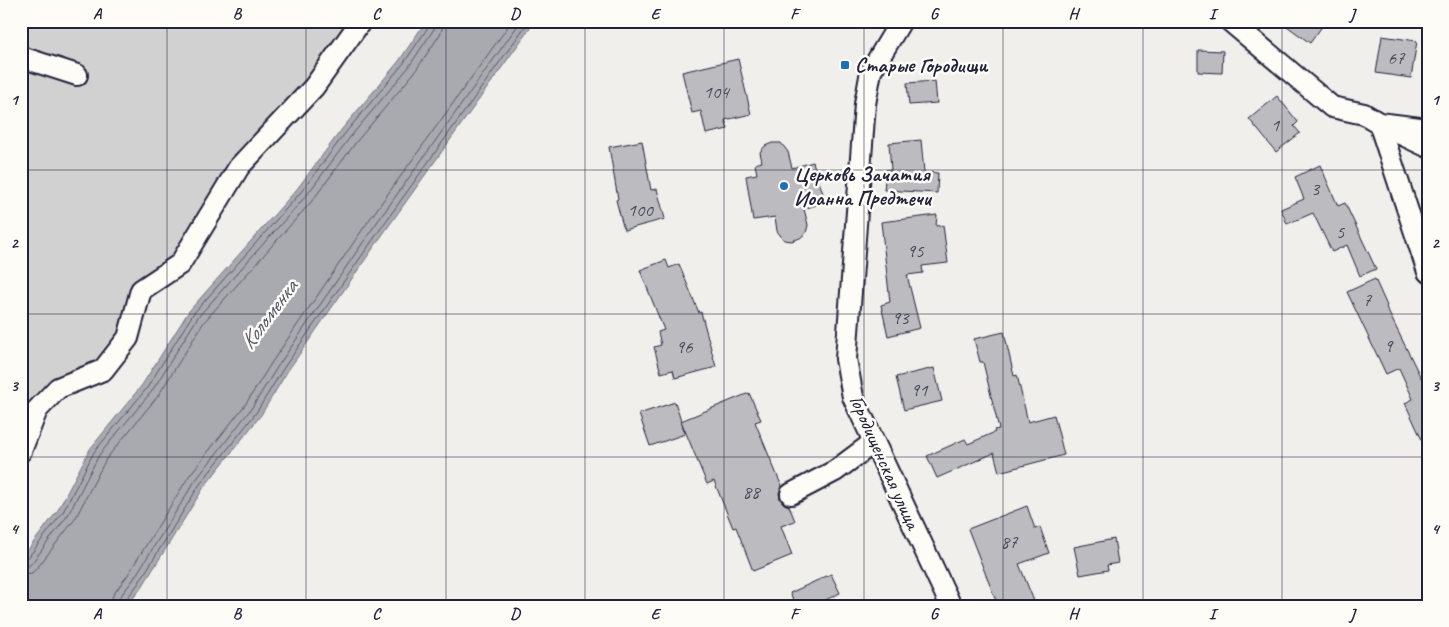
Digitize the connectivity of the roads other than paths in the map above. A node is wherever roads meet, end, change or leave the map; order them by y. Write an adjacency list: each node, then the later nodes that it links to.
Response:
1 (361, 21): 11 (street)
2 (901, 21): 10 (street, Городищенская улица)
3 (1230, 21): 6 (street)
4 (21, 57): 5 (street)
5 (77, 75)
6 (1380, 123): 7 (street); 8 (street); 9 (street)
7 (1428, 129)
8 (1428, 147)
9 (1428, 272)
10 (874, 442): 12 (street); 13 (street, Городищенская улица)
11 (21, 450)
12 (791, 494)
13 (951, 606)

